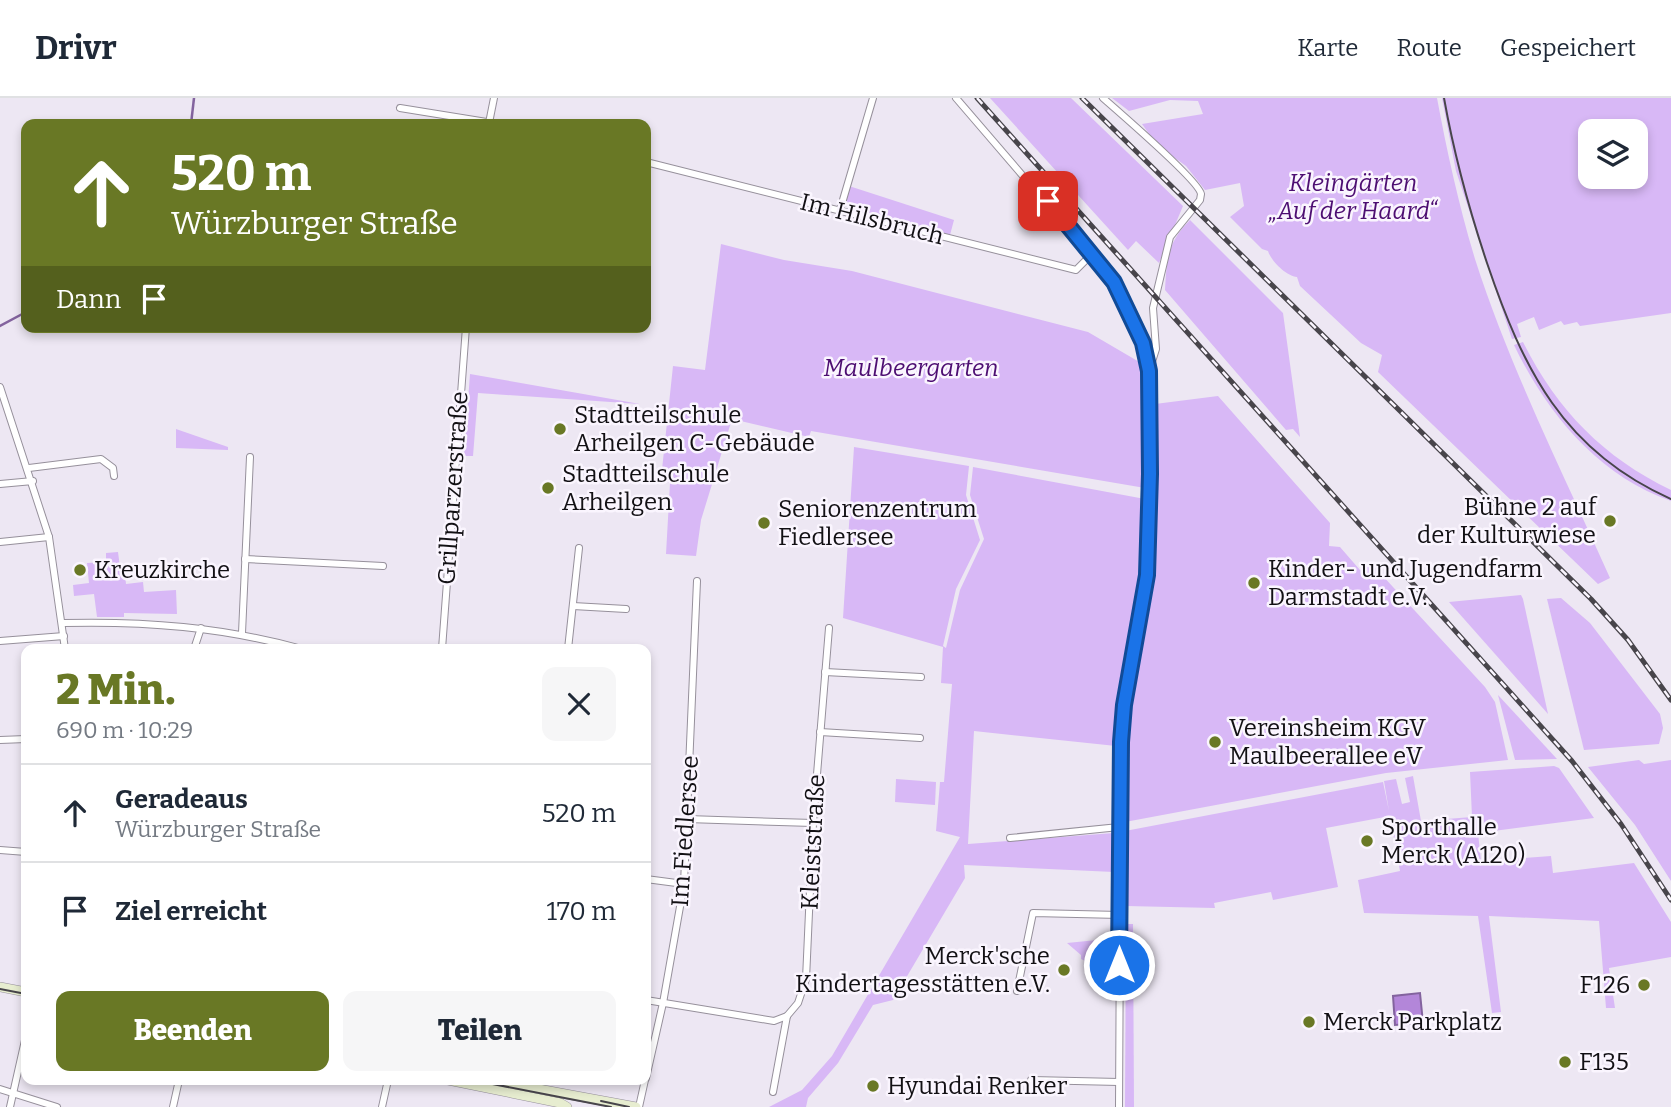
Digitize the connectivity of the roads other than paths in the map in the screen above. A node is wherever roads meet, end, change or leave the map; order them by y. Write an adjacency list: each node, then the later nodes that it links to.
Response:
1 (495, 98): 7 (street)
2 (873, 98): 9 (street)
3 (956, 98): 10 (street)
4 (1103, 98): 12 (street)
5 (400, 108): 6 (street)
6 (465, 119)
7 (490, 119)
8 (651, 163): 9 (street, Im Hilsbruch)
9 (839, 211): 10 (street, Im Hilsbruch)
10 (1093, 253): 12 (street)
11 (466, 333): 36 (street, Grillparzerstraße)
12 (1149, 371): 48 (street)
13 (0, 387): 15 (street)
14 (250, 457): 22 (street)
15 (29, 468): 16 (street); 17 (street)
16 (114, 476)
17 (33, 481): 18 (street); 19 (street)
18 (0, 484)
19 (49, 537): 20 (street); 27 (street)
20 (0, 542)
21 (579, 548): 25 (street)
22 (245, 559): 23 (street); 30 (street)
23 (383, 566)
24 (697, 581): 46 (street, Im Fiedlersee)
25 (573, 606): 26 (street); 37 (street)
26 (626, 609)
27 (63, 624): 28 (street); 31 (street)
28 (201, 628): 30 (street); 34 (street)
29 (829, 628): 38 (street, Kleiststraße)
30 (242, 633): 35 (street)
31 (64, 636): 32 (street); 33 (street)
32 (0, 641)
33 (65, 644)
34 (196, 644)
35 (283, 644)
36 (442, 644)
37 (569, 644)
38 (825, 672): 39 (street); 40 (street, Kleiststraße)
39 (921, 677)
40 (820, 732): 41 (street); 47 (street, Kleiststraße)
41 (903, 737): 42 (street); 45 (street)
42 (920, 738)
43 (0, 740): 44 (street)
44 (21, 740)
45 (902, 746)
46 (687, 819): 47 (street); 53 (street, Im Fiedlersee)
47 (813, 823): 60 (street, Kleiststraße)
48 (1119, 827): 49 (street); 54 (street)
49 (1010, 838)
50 (0, 850): 51 (street)
51 (21, 852)
52 (651, 880): 53 (street)
53 (684, 884): 59 (street, Im Fiedlersee)
54 (1120, 915): 57 (street); 64 (street)
55 (0, 987): 56 (street)
56 (21, 991)
57 (1017, 991)
58 (651, 1001): 59 (street)
59 (663, 1003): 60 (street); 61 (street, Im Fiedlersee)
60 (787, 1016): 71 (street, Kleiststraße)
61 (651, 1054)
62 (21, 1058): 72 (street)
63 (1031, 1080): 64 (street)
64 (1119, 1082): 79 (street)
65 (178, 1085): 75 (street)
66 (387, 1085): 76 (street)
67 (472, 1085): 77 (street)
68 (517, 1085): 78 (street)
69 (643, 1085): 78 (street, Im Fiedlersee)
70 (0, 1089): 72 (street)
71 (773, 1092)
72 (13, 1094): 73 (street); 74 (street)
73 (10, 1107)
74 (57, 1107)
75 (173, 1107)
76 (382, 1107)
77 (567, 1107)
78 (637, 1107)
79 (1119, 1107)

